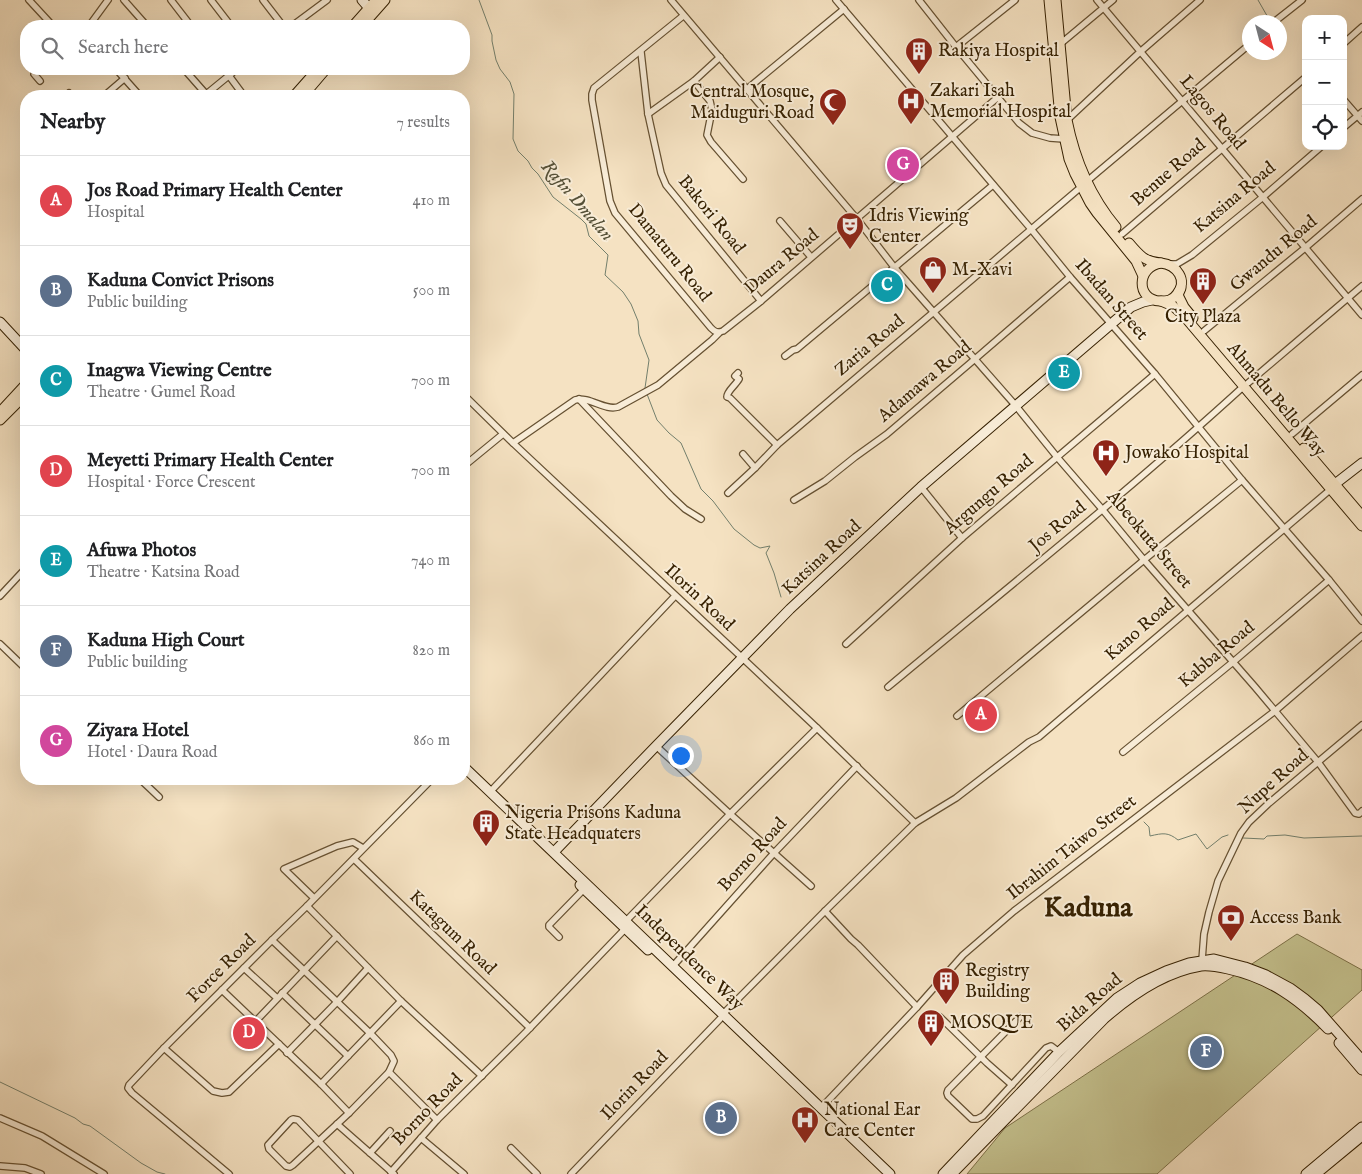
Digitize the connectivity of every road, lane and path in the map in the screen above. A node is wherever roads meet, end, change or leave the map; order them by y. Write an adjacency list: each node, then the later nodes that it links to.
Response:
1 (28, 0): 26 (street)
2 (124, 0): 28 (street)
3 (170, 0): 29 (street)
4 (211, 0): 30 (street)
5 (263, 0): 31 (street)
6 (362, 0): 21 (street)
7 (376, 0): 21 (main road)
8 (385, 0): 34 (main road)
9 (671, 0): 25 (street, Abeokuta Street)
10 (836, 0): 23 (street, Ibadan Street)
11 (919, 0): 38 (street)
12 (1015, 0): 38 (street)
13 (1049, 0): 70 (main road)
14 (1056, 0): 37 (main road)
15 (1096, 0): 22 (street, Lagos Road)
16 (1113, 0): 22 (street)
17 (1200, 0): 41 (street)
18 (1302, 0): 24 (street)
19 (105, 1): 27 (street)
20 (324, 1): 32 (street)
21 (369, 8): 33 (main road)
22 (1103, 8): 37 (street); 41 (street, Lagos Road)
23 (844, 9): 53 (street); 69 (street, Ibadan Street)
24 (1284, 15)
25 (683, 16): 40 (street, Damaturu Road); 42 (street, Abeokuta Street)
26 (46, 20)
27 (93, 20)
28 (142, 20)
29 (186, 20)
30 (226, 20)
31 (278, 20)
32 (300, 20)
33 (359, 20)
34 (367, 20)
35 (1362, 27): 36 (street)
36 (1347, 40)
37 (1059, 45): 66 (main road)
38 (956, 48): 61 (street)
39 (1242, 51): 62 (street, Zaria Road)
40 (640, 52): 65 (street, Bakori Road); 101 (street, Damaturu Road)
41 (1140, 52): 62 (street, Lagos Road); 66 (street)
42 (720, 57): 51 (street); 53 (street, Abeokuta Street)
43 (35, 75): 52 (street)
44 (122, 75): 49 (street)
45 (189, 75): 56 (street)
46 (229, 75): 57 (street); 58 (street)
47 (316, 75): 59 (main road)
48 (318, 75): 60 (main road)
49 (125, 78): 54 (street); 55 (street)
50 (1302, 80): 71 (street, Benue Road)
51 (694, 81): 65 (street); 73 (street)
52 (40, 82)
53 (746, 89): 78 (street, Abeokuta Street)
54 (111, 90)
55 (135, 90)
56 (201, 90)
57 (211, 90)
58 (240, 90)
59 (300, 90)
60 (307, 90)
61 (997, 98): 69 (street, Daura Road); 70 (street)
62 (1182, 101): 71 (street, Lagos Road); 74 (street, Zaria Road)
63 (1347, 102): 64 (street)
64 (1360, 113): 67 (street); 68 (street)
65 (648, 114): 93 (street, Bakori Road)
66 (1067, 120): 74 (main road)
67 (1362, 121)
68 (1347, 124)
69 (952, 137): 75 (street, Ibadan Street); 78 (street, Daura Road)
70 (1064, 139): 74 (main road)
71 (1222, 148): 76 (street, Lagos Road); 81 (street, Benue Road)
72 (1317, 150): 76 (street, Katsina Road)
73 (743, 179)
74 (1084, 184): 80 (street, Zaria Road); 81 (main road); 88 (main road)
75 (993, 185): 80 (street, Ibadan Street); 86 (street)
76 (1263, 197): 82 (street, Lagos Road); 83 (street, Katsina Road)
77 (1362, 199): 82 (street, Gwandu Road)
78 (857, 220): 84 (street, Daura Road); 86 (street, Abeokuta Street)
79 (780, 221): 84 (street)
80 (1031, 229): 87 (street, Ibadan Street); 96 (street, Zaria Road)
81 (1122, 234): 85 (main road)
82 (1305, 248): 92 (street, Lagos Road); 100 (street, Gwandu Road)
83 (1192, 255): 85 (street, Katsina Road); 89 (street, Katsina Road)
84 (812, 257): 93 (street, Daura Road)
85 (1165, 263): 88 (main road); 89 (main road)
86 (894, 267): 96 (street, Abeokuta Street); 103 (street)
87 (1070, 276): 99 (street, Ibadan Street); 104 (street, Adamawa Road)
88 (1143, 276): 91 (main road)
89 (1181, 284): 94 (main road); 100 (main road, Ahmadu Bello Way)
90 (1362, 286): 92 (street, Jos Road)
91 (1142, 287): 94 (main road); 95 (street, Katsina Road)
92 (1348, 298): 97 (street, Lagos Road); 108 (street, Jos Road)
93 (761, 300): 101 (street, Daura Road)
94 (1156, 300): 95 (street, Katsina Road); 108 (main road, Ahmadu Bello Way)
95 (1131, 307): 99 (street, Katsina Road)
96 (933, 312): 104 (street, Abeokuta Street); 120 (street, Zaria Road)
97 (1362, 315)
98 (0, 322): 102 (street)
99 (1112, 324): 106 (street, Ibadan Street); 113 (street, Katsina Road)
100 (1204, 331): 108 (main road, Ahmadu Bello Way)
101 (721, 332): 111 (street, Daura Road)
102 (20, 344)
103 (785, 356)
104 (976, 359): 113 (street, Abeokuta Street); 130 (street, Adamawa Road)
105 (738, 373): 120 (street)
106 (1155, 374): 116 (street, Ibadan Street); 122 (street, Argungu Road)
107 (1362, 375): 118 (street)
108 (1246, 385): 116 (street, Jos Road); 118 (main road, Ahmadu Bello Way); 127 (main road, Ahmadu Bello Way)
109 (20, 394): 114 (main road)
110 (20, 395): 115 (main road)
111 (579, 399): 119 (street); 133 (street)
112 (470, 401): 117 (street, Ilorin Road)
113 (1016, 406): 122 (street, Abeokuta Street); 128 (street, Katsina Road)
114 (0, 412)
115 (0, 420)
116 (1199, 427): 126 (street, Ibadan Street); 131 (street, Jos Road)
117 (503, 434): 119 (street, Ilorin Road); 123 (street)
118 (1292, 434): 127 (main road, Ahmadu Bello Way)
119 (513, 443): 141 (street, Ilorin Road)
120 (776, 445): 125 (street, Zaria Road)
121 (742, 454): 125 (street)
122 (1057, 457): 131 (street, Abeokuta Street); 136 (street, Argungu Road)
123 (470, 461)
124 (1362, 462): 127 (street)
125 (755, 468): 129 (street, Zaria Road)
126 (1242, 480): 135 (street, Ibadan Street); 137 (street)
127 (1333, 486): 132 (main road, Ahmadu Bello Way); 134 (main road, Ahmadu Bello Way); 135 (street, Kano Road)
128 (921, 487): 136 (street); 147 (street, Katsina Road)
129 (728, 493)
130 (794, 500)
131 (1102, 509): 137 (street, Abeokuta Street); 150 (street, Jos Road)
132 (1362, 516)
133 (701, 519)
134 (1362, 526)
135 (1284, 528): 139 (street, Ibadan Street); 142 (street, Kano Road)
136 (962, 538): 146 (street, Argungu Road)
137 (1144, 560): 142 (street, Abeokuta Street); 152 (street)
138 (20, 574): 140 (street)
139 (1329, 580): 143 (street, Ibadan Street); 148 (street, Kabba Road)
140 (0, 596)
141 (675, 596): 147 (street, Ilorin Road); 163 (street)
142 (1188, 610): 148 (street, Abeokuta Street); 167 (street, Kano Road)
143 (1362, 620)
144 (1362, 636): 151 (street, Ibrahim Taiwo Street)
145 (0, 644): 149 (street)
146 (846, 644)
147 (742, 659): 154 (street, Ilorin Road); 155 (street, Katsina Road)
148 (1233, 662): 151 (street, Abeokuta Street); 156 (street, Kabba Road)
149 (20, 663)
150 (888, 687)
151 (1275, 711): 157 (street, Abeokuta Street); 191 (street, Ibrahim Taiwo Street)
152 (957, 716)
153 (1362, 725): 157 (street, Nupe Road)
154 (817, 728): 158 (street, Ilorin Road); 166 (street, Borno Road)
155 (656, 746): 166 (street); 169 (street, Katsina Road)
156 (1123, 752)
157 (1318, 762): 165 (street, Abeokuta Street); 181 (street, Nupe Road)
158 (857, 766): 167 (street, Ilorin Road); 170 (street, Borno Road)
159 (470, 773): 163 (street, Independence Way)
160 (470, 780): 173 (street, Independence Way)
161 (146, 785): 164 (street)
162 (426, 785): 168 (street, Force Road)
163 (490, 792): 169 (street, Independence Way)
164 (159, 797)
165 (1359, 813)
166 (730, 814): 170 (street); 177 (street, Borno Road)
167 (915, 823): 176 (street, Ilorin Road)
168 (363, 848): 171 (street, Force Road); 174 (street)
169 (554, 852): 177 (street, Independence Way)
170 (774, 853): 172 (street); 182 (street, Borno Road)
171 (354, 859): 174 (street, Force Road); 198 (street, Katagum Road)
172 (811, 886)
173 (584, 889): 177 (street, Independence Way); 179 (street)
174 (314, 898): 175 (street, Force Road)
175 (307, 906): 178 (street); 180 (street, Force Road)
176 (825, 911): 191 (street); 193 (street, Ilorin Road)
177 (625, 925): 182 (street, Independence Way); 193 (street, Independence Way); 198 (street, Borno Road)
178 (336, 936): 184 (street); 185 (street)
179 (559, 937)
180 (272, 940): 183 (street, Force Road); 185 (street)
181 (1202, 960): 192 (street, Bida Road); 206 (street, Bida Road)
182 (673, 966): 193 (street, Independence Way)
183 (244, 968): 186 (street, Force Road); 188 (street)
184 (368, 968): 189 (street); 190 (street)
185 (304, 970): 187 (street); 190 (street)
186 (222, 990): 196 (street); 201 (street, Force Road)
187 (282, 993): 188 (street); 197 (street)
188 (277, 998): 196 (street)
189 (401, 1001): 199 (street); 209 (street)
190 (338, 1002): 197 (street); 199 (street)
191 (917, 1007): 212 (street, Ibrahim Taiwo Street)
192 (1112, 1007): 203 (street, Bida Road); 207 (street, Bida Road); 236 (street, Bida Road)
193 (722, 1016): 212 (street, Independence Way); 232 (street, Ilorin Road); 233 (street, Independence Way)
194 (940, 1017): 205 (street)
195 (1020, 1017): 205 (street)
196 (256, 1022): 200 (street)
197 (315, 1024): 202 (street); 204 (street)
198 (530, 1028): 209 (street, Borno Road)
199 (370, 1034): 204 (street); 208 (street)
200 (279, 1044): 201 (street); 202 (street)
201 (164, 1048): 228 (street, Force Road)
202 (287, 1052): 210 (street)
203 (1059, 1052): 211 (street); 235 (street, Bida Road)
204 (348, 1056): 210 (street)
205 (981, 1056): 211 (street); 211 (street)
206 (1362, 1060)
207 (1362, 1070)
208 (389, 1072): 213 (street); 215 (street)
209 (482, 1076): 215 (street, Borno Road)
210 (321, 1084): 213 (street)
211 (1012, 1085)
212 (821, 1108): 234 (street, Independence Way)
213 (349, 1113): 216 (street)
214 (0, 1118): 227 (street)
215 (437, 1120): 220 (street, Borno Road)
216 (337, 1124): 221 (street); 223 (street)
217 (1362, 1127): 237 (street)
218 (390, 1132): 223 (street)
219 (1362, 1136): 238 (street)
220 (421, 1138): 225 (street, Borno Road); 230 (street)
221 (318, 1141): 221 (street); 229 (street)
222 (511, 1148): 231 (street)
223 (370, 1153): 225 (street)
224 (0, 1166): 226 (street)
225 (392, 1173)
226 (41, 1174)
227 (104, 1174)
228 (229, 1174)
229 (350, 1174)
230 (464, 1174)
231 (537, 1174)
232 (571, 1174)
233 (882, 1174)
234 (890, 1174)
235 (943, 1174)
236 (952, 1174)
237 (1306, 1174)
238 (1316, 1174)

